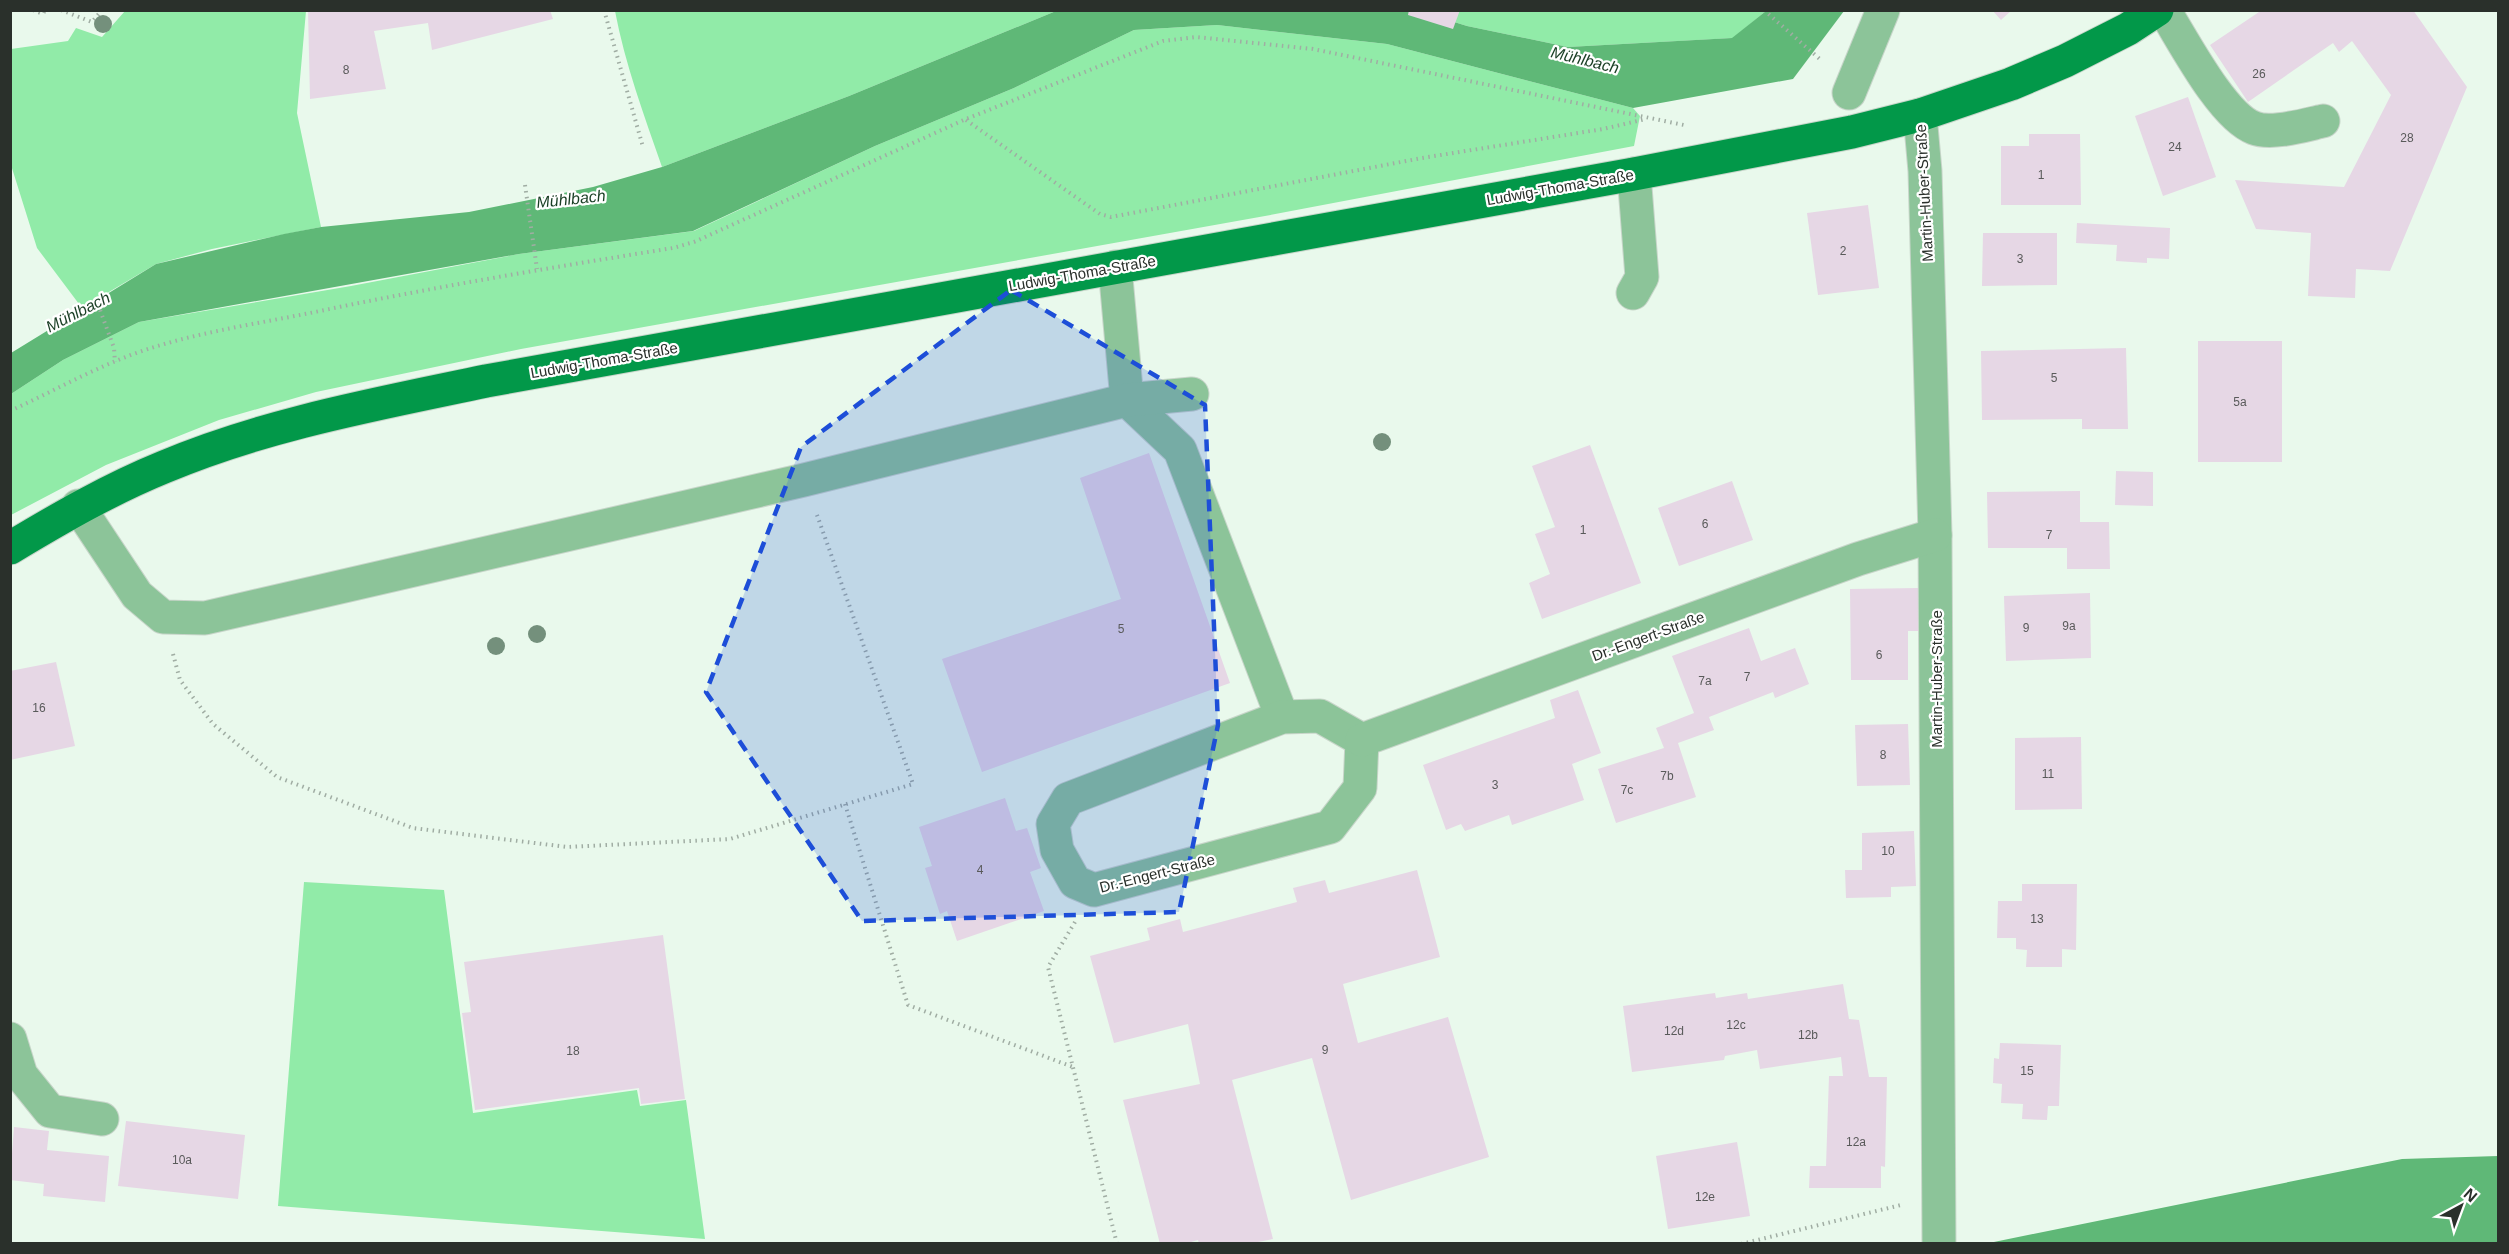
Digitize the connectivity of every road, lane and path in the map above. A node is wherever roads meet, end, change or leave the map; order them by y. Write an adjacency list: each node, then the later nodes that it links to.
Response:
1 (33, 10): 2 (path)
2 (45, 10)
3 (61, 10): 4 (path)
4 (102, 10)
5 (604, 10): 17 (path)
6 (1764, 10): 10 (path)
7 (1883, 10): 11 (street)
8 (2157, 10): 12 (main road, Ludwig-Thoma-Straße)
9 (2164, 10): 15 (street)
10 (1826, 64)
11 (1849, 93)
12 (1920, 115): 18 (main road, Ludwig-Thoma-Straße); 30 (street, Martin-Huber-Straße)
13 (966, 119): 14 (path); 14 (path); 21 (path)
14 (1648, 119): 16 (path)
15 (2323, 121)
16 (1686, 126)
17 (643, 147)
18 (1634, 174): 20 (main road, Ludwig-Thoma-Straße); 22 (street)
19 (525, 185): 21 (path)
20 (1115, 267): 26 (street); 29 (main road, Ludwig-Thoma-Straße)
21 (537, 269): 24 (path)
22 (1633, 293)
23 (96, 299): 24 (path)
24 (116, 362): 27 (path)
25 (1192, 394): 26 (street)
26 (1127, 400): 28 (street); 33 (street)
27 (10, 411)
28 (804, 480): 32 (street); 35 (path)
29 (78, 506): 31 (main road, Ludwig-Thoma-Straße); 32 (street)
30 (1935, 535): 34 (street, Dr.-Engert-Straße); 40 (street, Martin-Huber-Straße)
31 (10, 548)
32 (163, 617): 35 (path)
33 (1282, 717): 34 (street, Dr.-Engert-Straße); 36 (street, Dr.-Engert-Straße)
34 (1362, 740): 36 (street, Dr.-Engert-Straße)
35 (844, 804): 38 (path)
36 (1094, 890): 38 (path)
37 (10, 1039): 39 (street)
38 (1073, 1067): 41 (path)
39 (102, 1119)
40 (1939, 1217): 42 (path)
41 (1117, 1244)
42 (1741, 1244)

